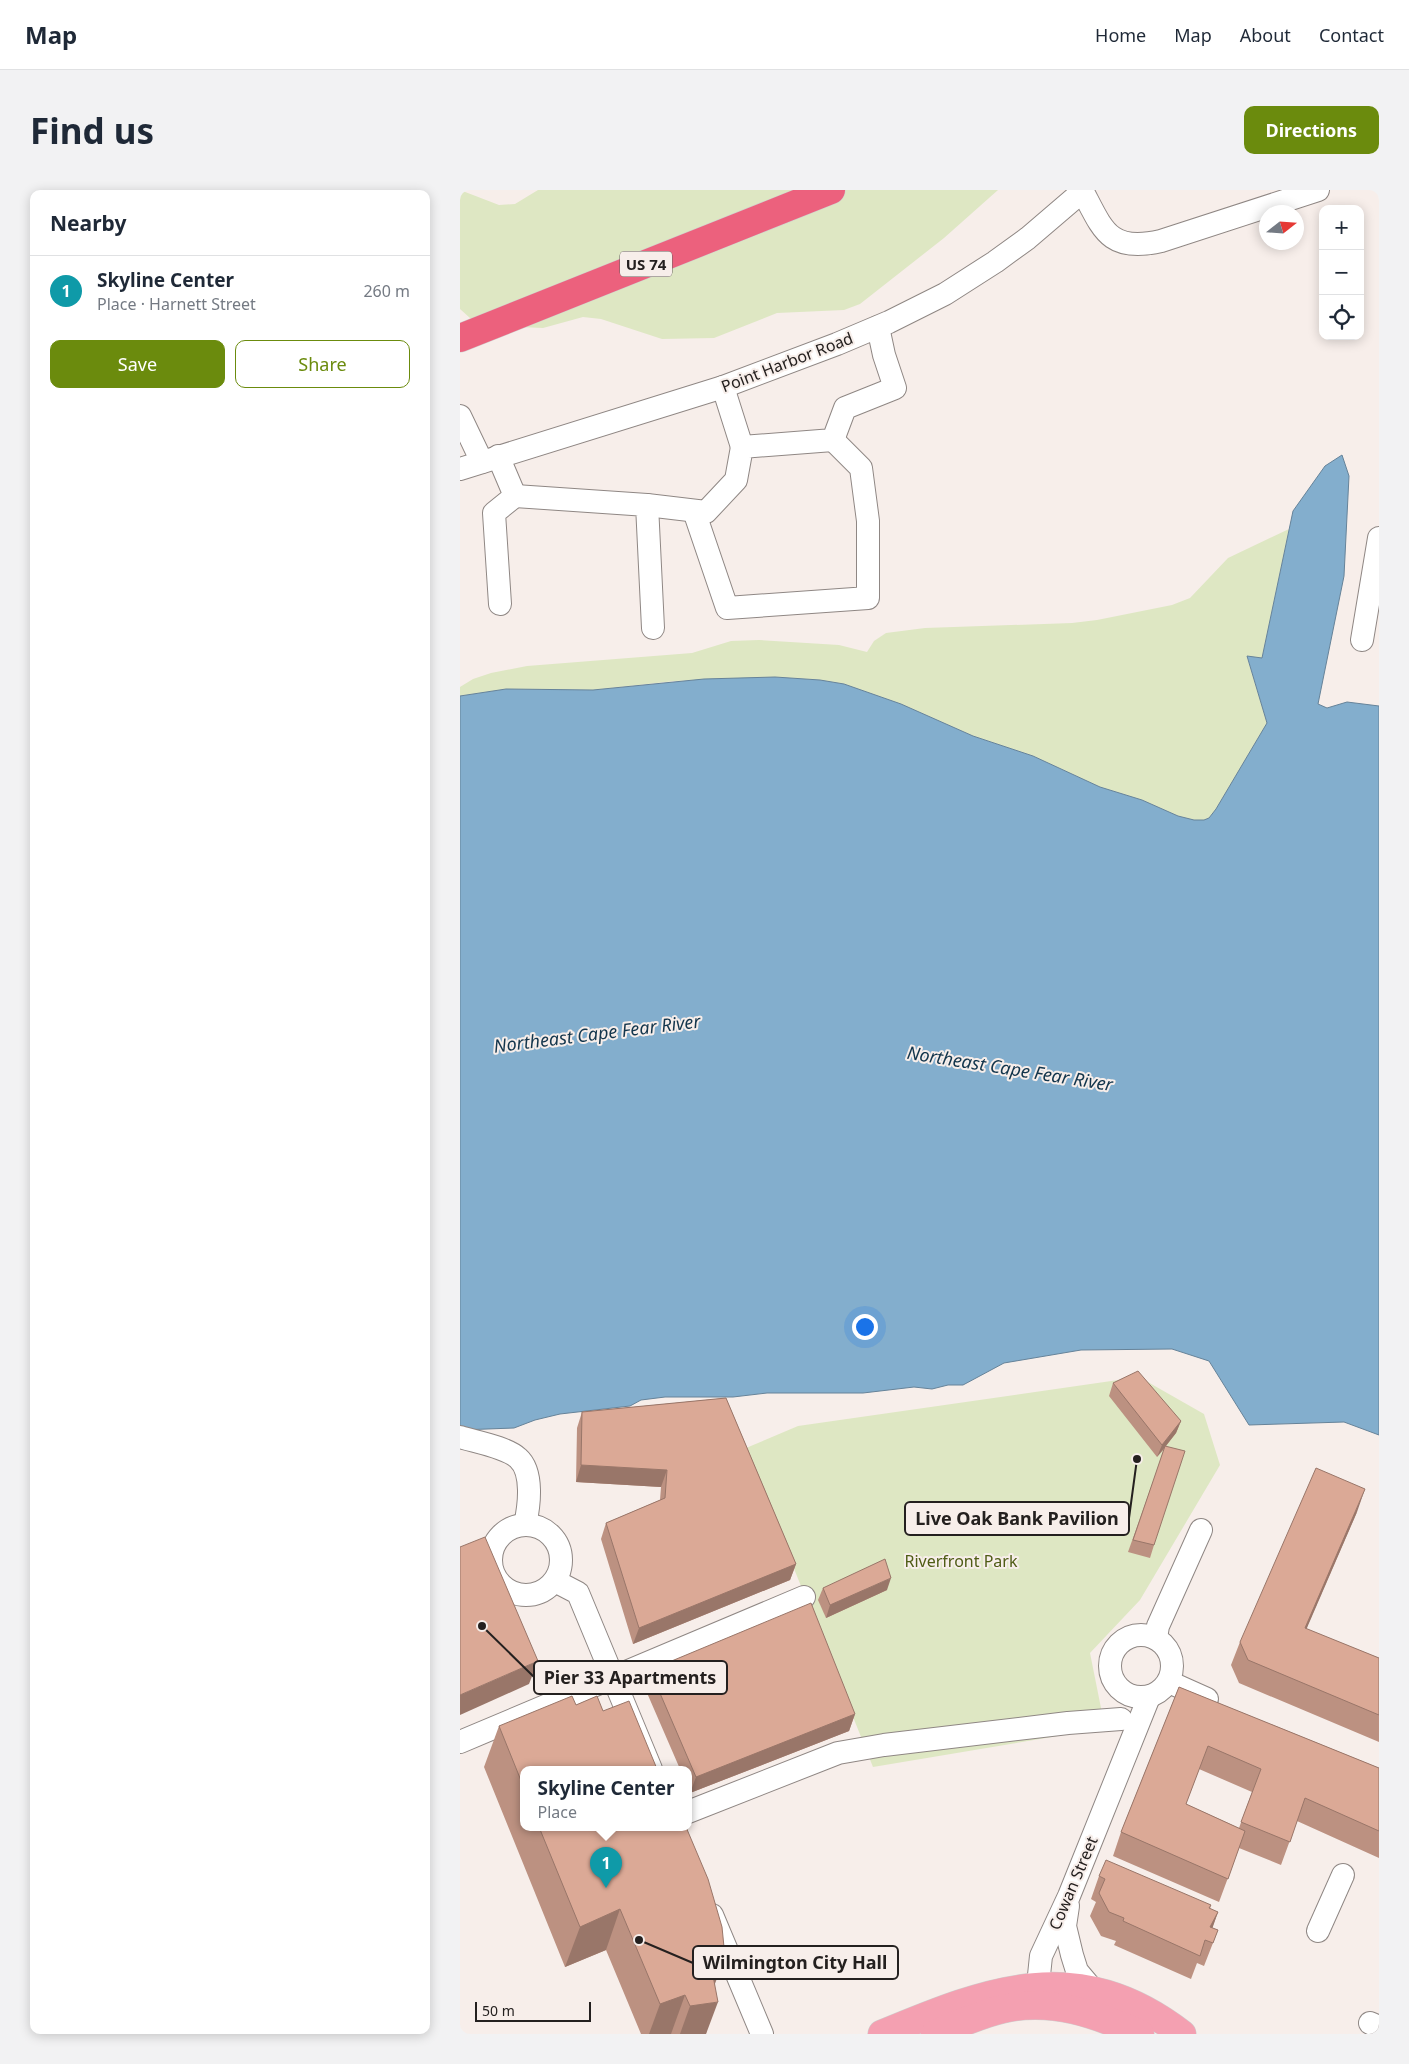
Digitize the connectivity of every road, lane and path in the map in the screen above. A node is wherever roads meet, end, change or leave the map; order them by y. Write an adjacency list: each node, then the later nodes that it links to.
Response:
1 (831, 190): 5 (highway, US 74)
2 (1083, 190): 3 (street, Point Harbor Road); 4 (street, Point Harbor Road)
3 (1318, 190)
4 (878, 327): 6 (street, Point Harbor Road); 8 (street)
5 (460, 338)
6 (723, 386): 9 (street); 10 (street, Point Harbor Road)
7 (460, 416): 10 (street)
8 (833, 440): 9 (street); 14 (street)
9 (742, 447): 14 (street)
10 (490, 459): 11 (street, Point Harbor Road); 12 (street)
11 (460, 469)
12 (515, 496): 13 (street); 16 (street)
13 (647, 504): 14 (street); 17 (street)
14 (694, 511)
15 (1379, 538): 18 (street)
16 (500, 604)
17 (653, 628)
18 (1362, 640)
19 (460, 1437): 20 (street)
20 (525, 1525): 22 (street); 22 (street)
21 (1201, 1530): 24 (street)
22 (555, 1581): 25 (street)
23 (804, 1597): 25 (street)
24 (1156, 1638): 26 (street); 27 (street)
25 (614, 1678): 31 (street); 33 (street)
26 (1169, 1682): 28 (street); 29 (street)
27 (1117, 1686): 28 (street); 30 (street, Cowan Street)
28 (1149, 1697): 32 (street, Cowan Street)
29 (1227, 1707)
30 (1121, 1719): 32 (street, Cowan Street); 34 (street)
31 (460, 1742)
32 (1121, 1764): 36 (street, Cowan Street)
33 (650, 1766)
34 (692, 1810)
35 (1343, 1875): 38 (street)
36 (1070, 1896): 39 (street); 40 (street, Cowan Street)
37 (705, 1899): 41 (street)
38 (1318, 1932)
39 (1093, 1990): 40 (main road); 45 (main road)
40 (1039, 1995): 42 (main road); 43 (main road); 44 (main road)
41 (762, 2034)
42 (882, 2034)
43 (935, 2034)
44 (1140, 2034)
45 (1182, 2034)

